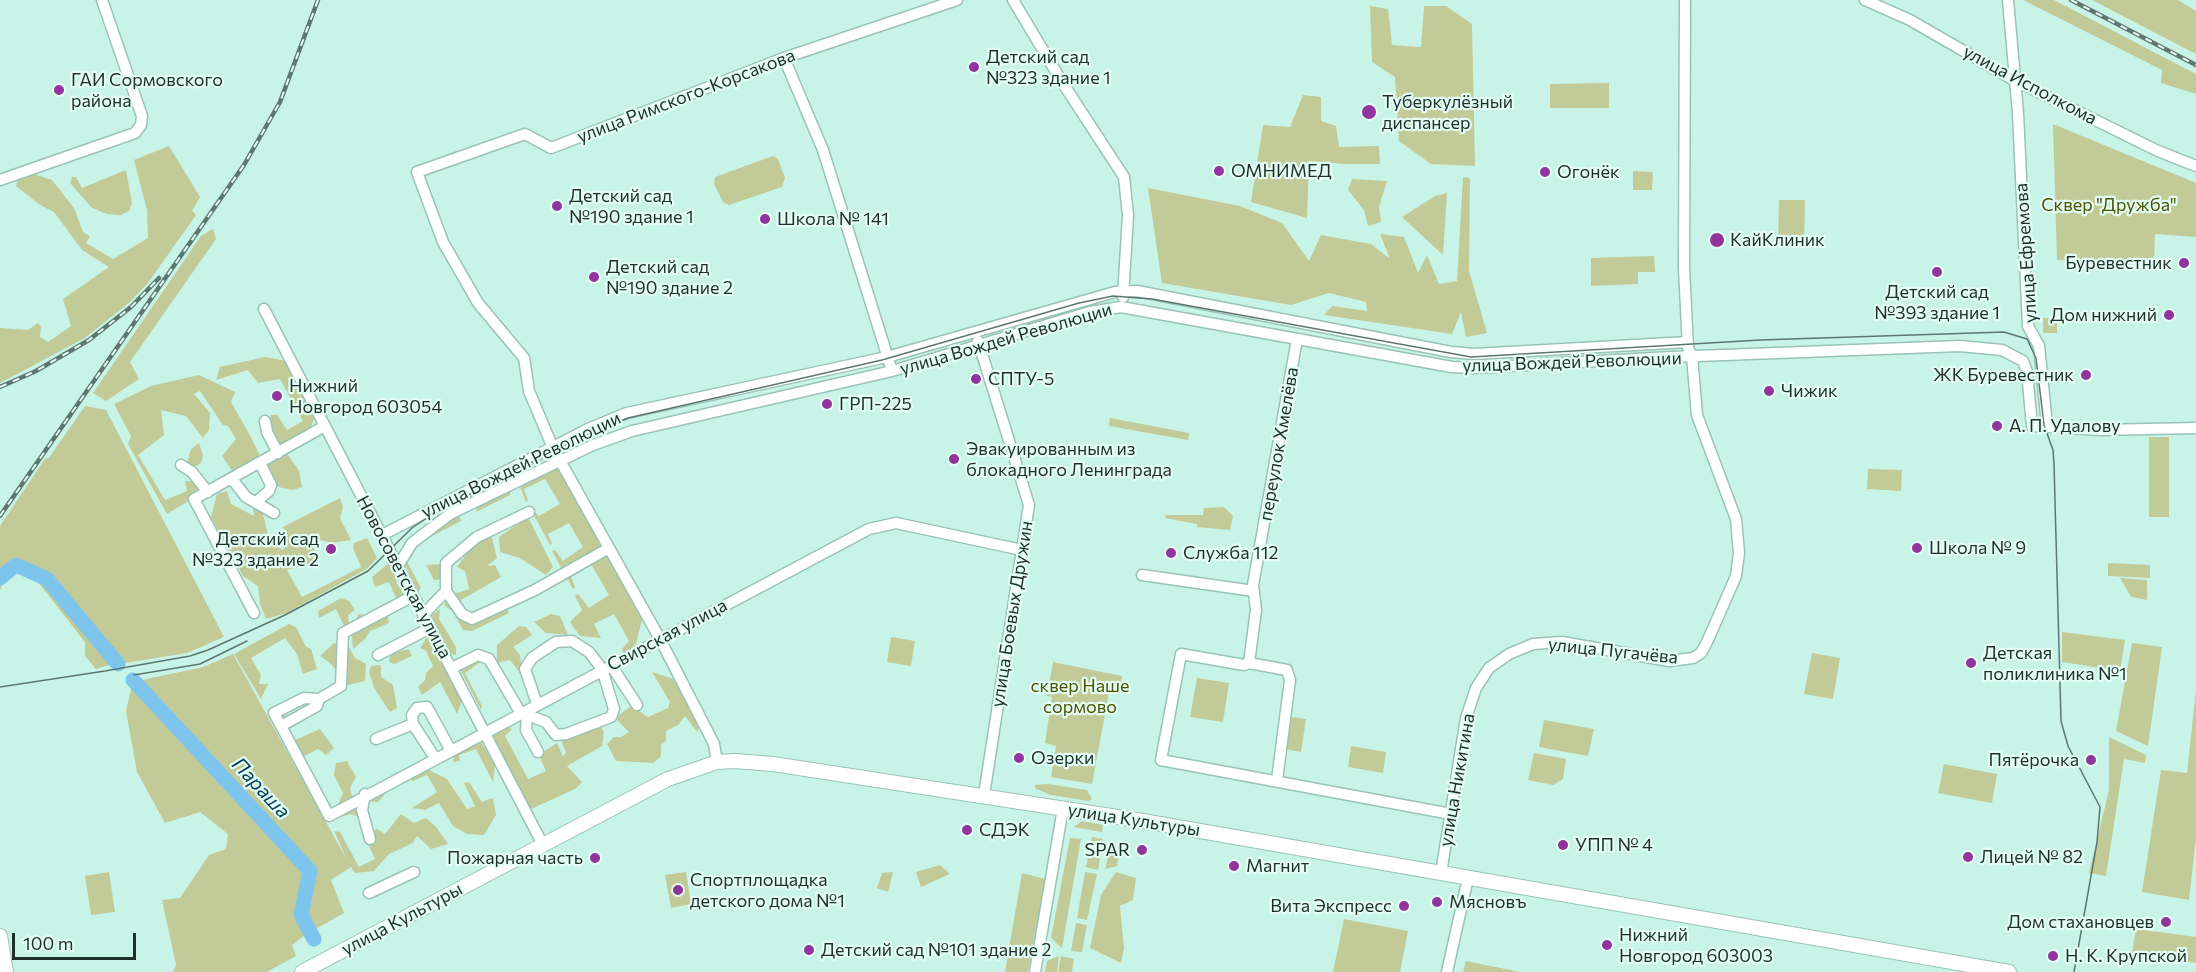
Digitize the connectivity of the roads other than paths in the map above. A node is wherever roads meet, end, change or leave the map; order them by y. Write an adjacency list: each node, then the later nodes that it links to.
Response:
1 (102, 0): 10 (street)
2 (957, 0): 7 (street, улица Римского-Корсакова)
3 (1013, 0): 11 (street)
4 (1685, 0): 16 (street)
5 (1865, 0): 8 (street, улица Исполкома)
6 (2008, 0): 8 (street, улица Ефремова)
7 (784, 58): 19 (street); 25 (street, улица Римского-Корсакова)
8 (2014, 80): 9 (street, улица Исполкома); 22 (street, улица Ефремова)
9 (2196, 166)
10 (0, 180)
11 (1123, 291): 12 (street); 14 (street, улица Вождей Революции); 16 (street, улица Вождей Революции)
12 (1121, 306): 15 (street, улица Вождей Революции); 17 (street, улица Вождей Революции)
13 (264, 309): 23 (street, Новосоветская улица)
14 (975, 332): 17 (street, улица Боевых Дружин); 19 (street, улица Вождей Революции)
15 (1297, 339): 18 (street, улица Вождей Революции); 40 (street, переулок Хмелёва)
16 (1688, 342): 18 (street)
17 (980, 347): 20 (street, улица Вождей Революции); 37 (street, улица Боевых Дружин)
18 (1692, 356): 22 (street, улица Вождей Революции); 51 (street, улица Пугачёва)
19 (887, 357): 20 (street); 25 (street, улица Вождей Революции)
20 (892, 371): 27 (street, улица Вождей Революции)
21 (266, 421): 26 (street)
22 (2047, 425): 24 (street)
23 (325, 426): 26 (street); 35 (street, Новосоветская улица)
24 (2196, 428)
25 (553, 448): 27 (street); 35 (street, улица Вождей Революции)
26 (278, 453): 28 (street)
27 (559, 460): 36 (street); 38 (street, улица Вождей Революции)
28 (260, 463): 30 (street); 32 (street)
29 (181, 465): 31 (street)
30 (232, 479): 31 (street); 32 (street)
31 (208, 492): 43 (street)
32 (256, 502): 34 (street)
33 (529, 512): 41 (street)
34 (274, 513)
35 (382, 535): 38 (street, Новосоветская улица)
36 (609, 548): 41 (street); 46 (street)
37 (1022, 550): 46 (street, Свирская улица); 64 (street, улица Боевых Дружин)
38 (398, 566): 42 (street, Новосоветская улица)
39 (1142, 575): 40 (street)
40 (1254, 588): 48 (street, переулок Хмелёва)
41 (446, 591): 44 (street)
42 (413, 596): 44 (street, Новосоветская улица); 63 (street, Свирская улица)
43 (254, 614)
44 (423, 615): 45 (street, Новосоветская улица)
45 (430, 628): 47 (street); 50 (street, Новосоветская улица)
46 (660, 639): 49 (street, Свирская улица); 61 (street)
47 (378, 656)
48 (1249, 663): 62 (street); 62 (street)
49 (607, 667): 52 (street, Свирская улица); 52 (street); 53 (street); 54 (street)
50 (452, 668): 54 (street); 56 (street, Новосоветская улица)
51 (1476, 688): 66 (street, улица Никитина)
52 (537, 704): 54 (street, Свирская улица)
53 (637, 705)
54 (524, 713): 56 (street, Свирская улица); 59 (street)
55 (413, 724): 57 (street); 58 (street); 60 (street)
56 (484, 732): 58 (street, Свирская улица); 68 (street, Новосоветская улица)
57 (376, 739)
58 (450, 749): 60 (street, Свирская улица)
59 (538, 752)
60 (435, 758): 63 (street, Свирская улица)
61 (717, 762): 64 (main road, улица Культуры); 68 (main road, улица Культуры)
62 (1277, 780): 66 (street)
63 (365, 794): 67 (street)
64 (984, 795): 65 (main road, улица Культуры)
65 (1063, 808): 70 (main road, улица Культуры); 76 (street)
66 (1451, 814): 70 (street, улица Никитина)
67 (369, 839)
68 (543, 845): 75 (main road, улица Культуры)
69 (414, 872): 72 (street)
70 (1441, 873): 71 (main road, улица Культуры)
71 (1467, 878): 77 (street); 78 (main road, улица Культуры)
72 (369, 893)
73 (0, 938): 74 (main road)
74 (6, 972)
75 (302, 972)
76 (1035, 972)
77 (1447, 972)
78 (2009, 972)

